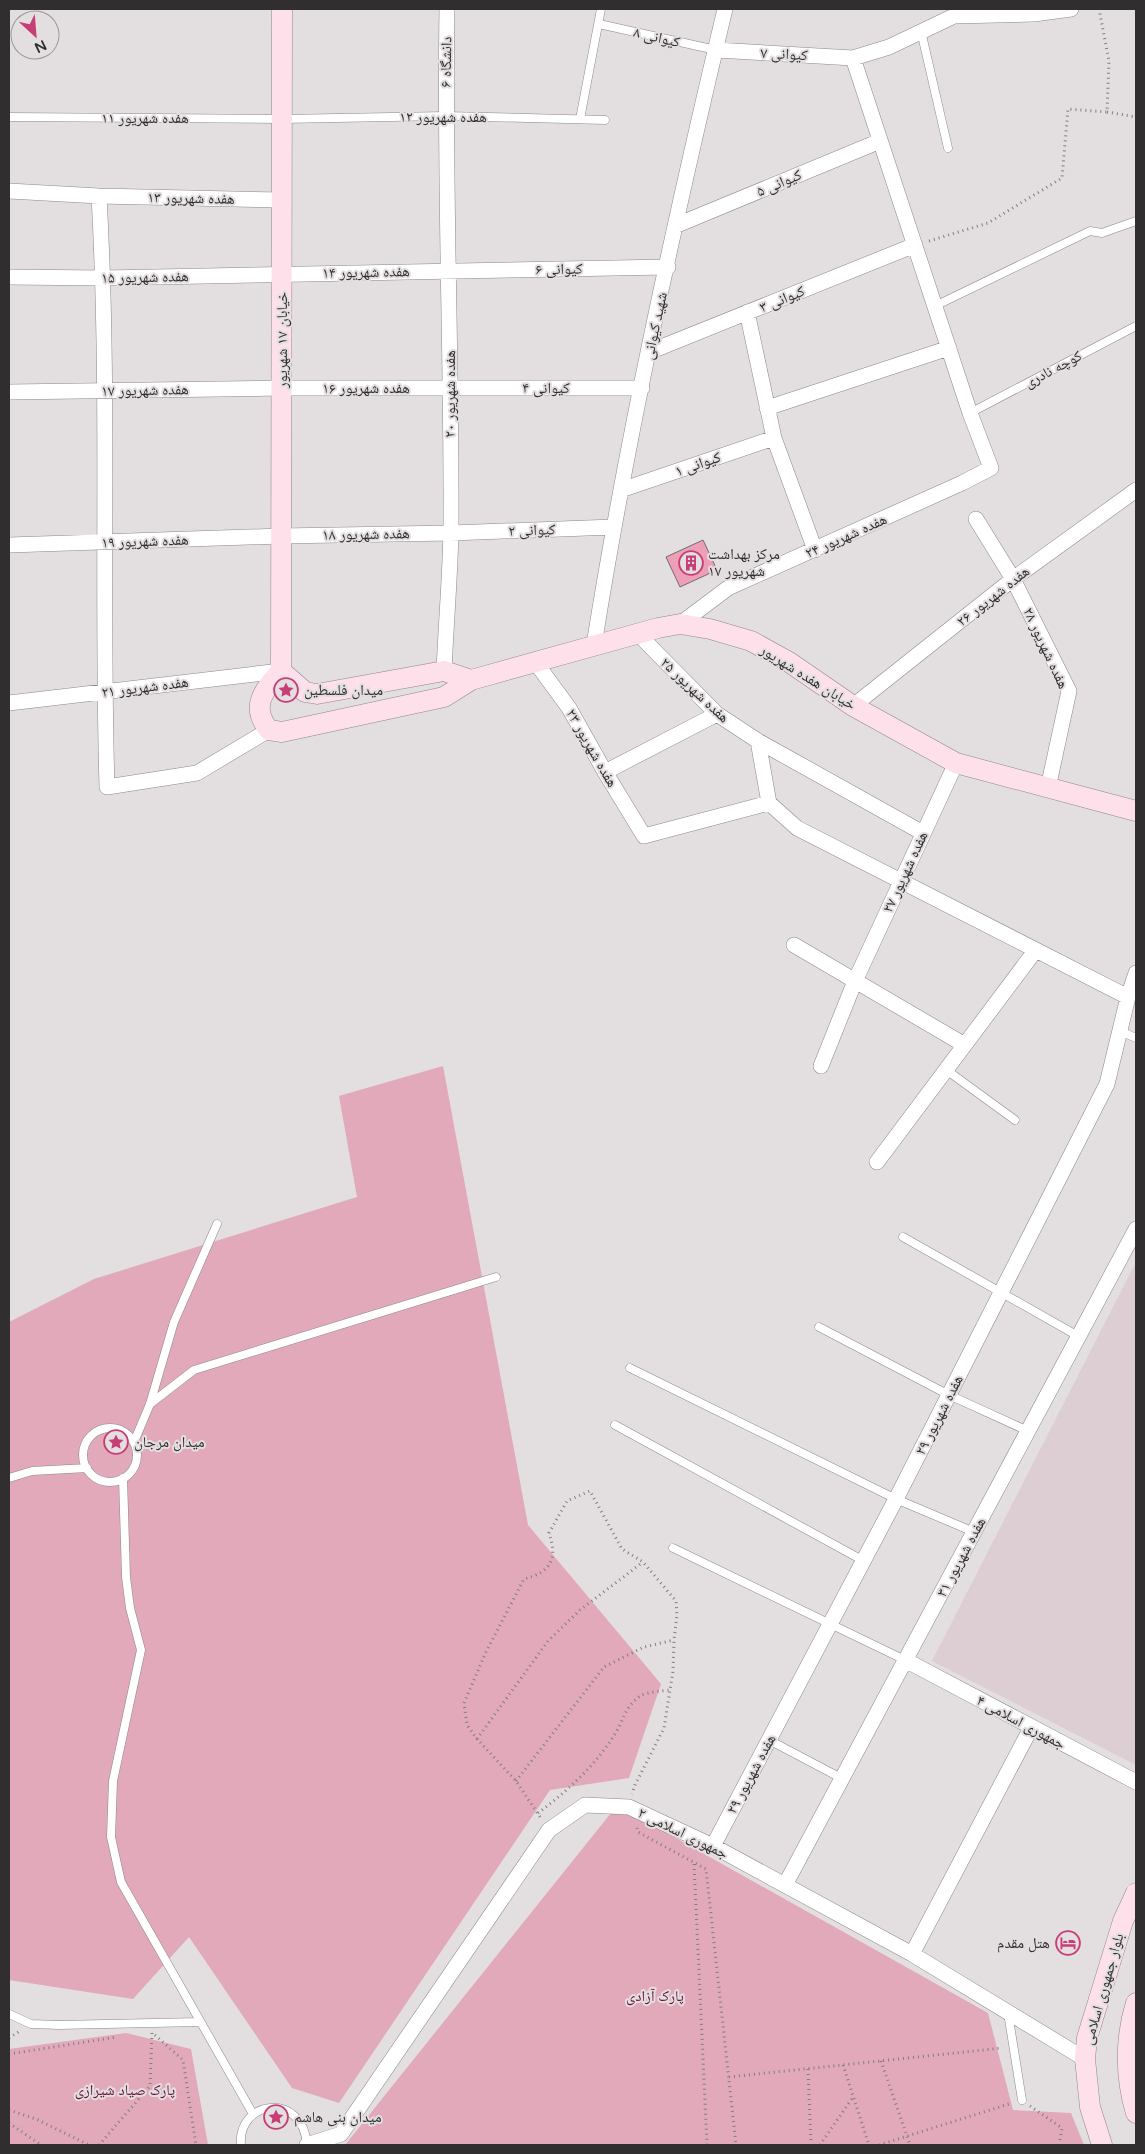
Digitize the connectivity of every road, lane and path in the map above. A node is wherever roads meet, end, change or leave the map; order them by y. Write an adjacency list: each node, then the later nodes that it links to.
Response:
1 (282, 9): 16 (street, خیابان ۱۷ شهریور)
2 (447, 9): 13 (street, دانشگاه ۶)
3 (601, 9): 8 (lane)
4 (725, 9): 10 (street, شهید کیوانی)
5 (1071, 9): 7 (street)
6 (1099, 9): 12 (path)
7 (954, 12): 9 (street)
8 (599, 24): 10 (lane, کیوانی ۸); 17 (lane)
9 (921, 31): 11 (street); 20 (lane)
10 (716, 50): 11 (street, کیوانی ۷); 25 (street, شهید کیوانی)
11 (853, 58): 19 (street)
12 (1107, 112): 15 (path); 26 (path)
13 (445, 116): 16 (lane, هفده شهریور ۱۲); 17 (lane, هفده شهریور ۱۲); 28 (street, هفده شهریور ۲۰)
14 (9, 117): 16 (lane, هفده شهریور ۱۱)
15 (1136, 117)
16 (282, 119): 23 (street, خیابان ۱۷ شهریور)
17 (580, 119): 18 (lane, هفده شهریور ۱۲)
18 (605, 120)
19 (880, 141): 25 (street, کیوانی ۵); 26 (street)
20 (948, 148)
21 (9, 191): 22 (street, هفده شهریور ۱۳)
22 (99, 196): 23 (street, هفده شهریور ۱۳); 31 (street)
23 (282, 200): 29 (street, خیابان ۱۷ شهریور)
24 (1136, 221): 32 (lane)
25 (677, 225): 27 (street, شهید کیوانی)
26 (915, 245): 32 (street); 33 (street, کیوانی ۳)
27 (668, 267): 28 (street, کیوانی ۶); 36 (street, شهید کیوانی)
28 (449, 270): 29 (street, هفده شهریور ۱۴); 38 (street, هفده شهریور ۲۰)
29 (282, 274): 31 (street, هفده شهریور ۱۵); 37 (street, خیابان ۱۷ شهریور)
30 (9, 277): 31 (street, هفده شهریور ۱۵)
31 (104, 278): 40 (street)
32 (935, 306): 35 (street)
33 (747, 312): 36 (street, کیوانی ۳); 42 (street)
34 (1136, 326): 43 (lane, کوچه نادری)
35 (949, 348): 42 (street); 43 (street)
36 (649, 352): 39 (street, شهید کیوانی)
37 (282, 388): 38 (street, هفده شهریور ۱۶); 40 (street, هفده شهریور ۱۷); 50 (street, خیابان ۱۷ شهریور)
38 (450, 388): 39 (street, کیوانی ۴); 49 (street, هفده شهریور ۲۰)
39 (642, 388): 45 (street, شهید کیوانی)
40 (105, 391): 41 (street, هفده شهریور ۱۷); 51 (street)
41 (9, 392)
42 (767, 408): 44 (street)
43 (970, 413): 53 (street, هفده شهریور ۲۴)
44 (774, 438): 45 (street, کیوانی ۱); 53 (street)
45 (621, 490): 48 (street, شهید کیوانی)
46 (1136, 490): 54 (street, هفده شهریور ۲۶)
47 (976, 519): 54 (street, هفده شهریور ۲۸)
48 (613, 526): 49 (street, کیوانی ۲); 57 (street, شهید کیوانی)
49 (450, 533): 50 (street, هفده شهریور ۱۸); 60 (street, هفده شهریور ۲۰)
50 (281, 536): 51 (street, هفده شهریور ۱۹); 59 (street, خیابان ۱۷ شهریور)
51 (106, 543): 52 (street, هفده شهریور ۱۹); 62 (street)
52 (9, 545)
53 (815, 550): 55 (street, هفده شهریور ۲۴)
54 (1013, 579): 64 (street, هفده شهریور ۲۶); 70 (street, هفده شهریور ۲۸)
55 (680, 624): 56 (street, خیابان هفده شهریور); 64 (street, خیابان هفده شهریور)
56 (637, 633): 57 (street, خیابان هفده شهریور); 65 (street, هفده شهریور ۲۵)
57 (594, 645): 58 (street, خیابان هفده شهریور)
58 (536, 662): 61 (street, خیابان هفده شهریور); 69 (street, هفده شهریور ۲۳)
59 (281, 671): 60 (street); 62 (street, هفده شهریور ۲۱); 66 (street)
60 (444, 671): 61 (street)
61 (471, 680): 66 (street)
62 (104, 692): 63 (street, هفده شهریور ۲۱); 66 (street)
63 (9, 703)
64 (853, 706): 68 (street, خیابان هفده شهریور)
65 (716, 714): 67 (street, هفده شهریور ۲۵); 69 (street)
66 (269, 730)
67 (758, 742): 71 (street); 73 (street, هفده شهریور ۲۵)
68 (956, 763): 70 (street, خیابان هفده شهریور); 73 (street, هفده شهریور ۲۷)
69 (604, 772): 71 (street, هفده شهریور ۲۳)
70 (1048, 788): 72 (street, خیابان هفده شهریور)
71 (769, 803): 74 (street)
72 (1136, 811)
73 (923, 833): 74 (street, هفده شهریور ۲۷)
74 (901, 881): 76 (street); 78 (street, هفده شهریور ۲۷)
75 (794, 945): 78 (street)
76 (1035, 951): 79 (street); 82 (street)
77 (1136, 973): 79 (street, هفده شهریور ۲۹)
78 (854, 982): 82 (street); 83 (street, هفده شهریور ۲۷)
79 (1128, 997): 80 (street, هفده شهریور ۲۹)
80 (1120, 1031): 81 (lane); 91 (street, هفده شهریور ۲۹)
81 (1136, 1038)
82 (963, 1044): 84 (street)
83 (821, 1066)
84 (945, 1069): 85 (lane); 86 (street)
85 (1015, 1120)
86 (877, 1162)
87 (217, 1224): 96 (lane)
88 (1136, 1229): 93 (street, هفده شهریور ۳۱)
89 (903, 1237): 91 (lane)
90 (496, 1277): 96 (lane)
91 (1000, 1293): 93 (lane); 95 (street, هفده شهریور ۲۹)
92 (819, 1327): 95 (lane)
93 (1078, 1336): 98 (street, هفده شهریور ۳۱)
94 (630, 1368): 103 (lane)
95 (950, 1395): 98 (lane); 103 (street, هفده شهریور ۲۹)
96 (150, 1404): 99 (lane)
97 (615, 1425): 106 (lane)
98 (1028, 1431): 104 (street, هفده شهریور ۳۱)
99 (134, 1442): 100 (lane); 102 (lane)
100 (87, 1468): 101 (lane); 102 (lane)
101 (9, 1478)
102 (123, 1478): 129 (lane)
103 (896, 1499): 104 (lane); 106 (street, هفده شهریور ۲۹)
104 (974, 1532): 110 (street, هفده شهریور ۳۱)
105 (673, 1548): 108 (lane)
106 (864, 1561): 108 (street, هفده شهریور ۲۹)
107 (643, 1562): 109 (path); 113 (path); 113 (path)
108 (830, 1624): 110 (lane); 114 (street, هفده شهریور ۲۹)
109 (674, 1640): 111 (path); 116 (path)
110 (906, 1661): 112 (street, جمهوری اسلامی ۴); 115 (street, هفده شهریور ۳۱)
111 (670, 1690): 118 (path); 119 (path)
112 (1031, 1728): 117 (street, جمهوری اسلامی ۴); 125 (street)
113 (477, 1739): 116 (path)
114 (769, 1740): 115 (lane); 121 (street, هفده شهریور ۲۹)
115 (843, 1779): 123 (street, هفده شهریور ۳۱)
116 (516, 1781): 119 (path)
117 (1136, 1782)
118 (629, 1806): 120 (street, جمهوری اسلامی ۲); 121 (street, جمهوری اسلامی ۲); 122 (path)
119 (538, 1813): 120 (path)
120 (549, 1830): 153 (street, جمهوری اسلامی ۲)
121 (712, 1846): 123 (street, جمهوری اسلامی ۲)
122 (694, 1863): 140 (path); 154 (path)
123 (785, 1885): 125 (street, جمهوری اسلامی ۲)
124 (1136, 1893): 135 (street, بلوار جمهوری اسلامی)
125 (912, 1954): 127 (street, جمهوری اسلامی ۲)
126 (1136, 2003): 138 (street)
127 (1008, 2013): 133 (lane); 135 (street, جمهوری اسلامی ۲)
128 (9, 2014): 129 (lane)
129 (199, 2022): 145 (lane)
130 (152, 2033): 131 (path); 150 (path); 151 (path)
131 (142, 2034)
132 (123, 2037): 134 (path)
133 (1014, 2047): 136 (path); 142 (lane)
134 (9, 2054)
135 (1085, 2058): 162 (street, بلوار جمهوری اسلامی)
136 (881, 2061): 137 (path); 147 (path)
137 (843, 2065): 139 (path); 141 (path)
138 (1132, 2065): 144 (street)
139 (808, 2069): 140 (path); 156 (path)
140 (729, 2077): 155 (path)
141 (853, 2096): 157 (path); 158 (path)
142 (1022, 2100): 147 (path); 161 (path)
143 (9, 2110): 149 (path)
144 (1136, 2112)
145 (253, 2114): 152 (lane); 153 (lane)
146 (9, 2124): 148 (path)
147 (907, 2136): 159 (path); 160 (path)
148 (41, 2145)
149 (89, 2145)
150 (99, 2145)
151 (196, 2145)
152 (240, 2145)
153 (307, 2145)
154 (707, 2145)
155 (736, 2145)
156 (812, 2145)
157 (820, 2145)
158 (869, 2145)
159 (879, 2145)
160 (910, 2145)
161 (1059, 2145)
162 (1102, 2145)

